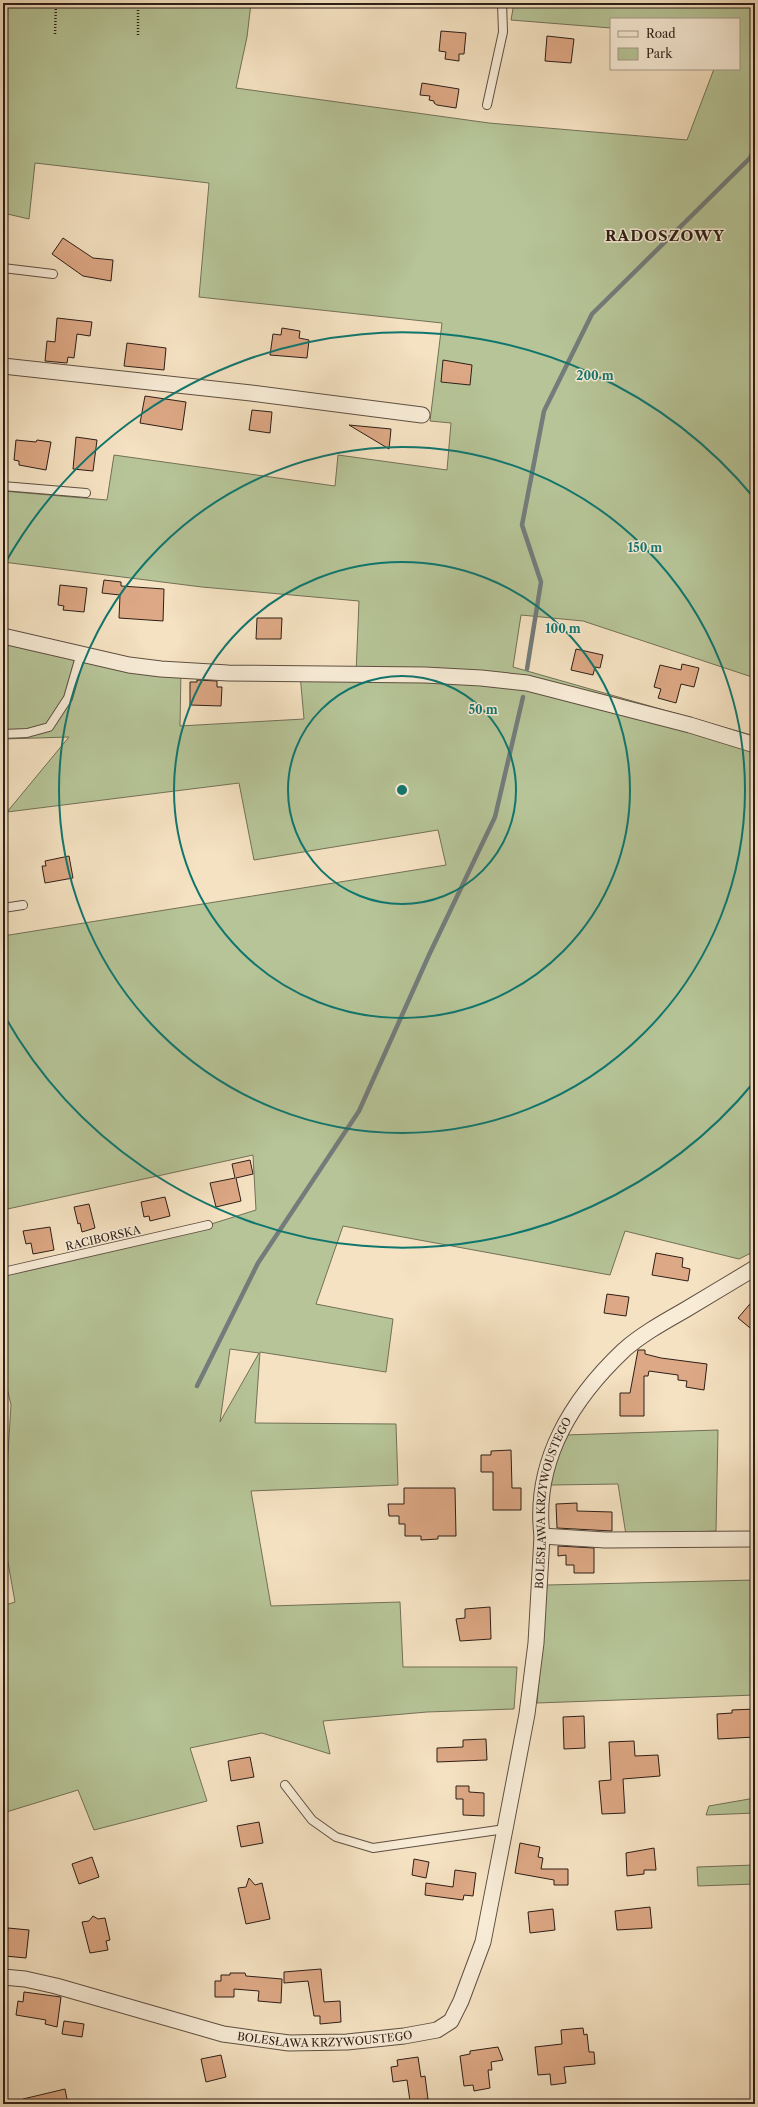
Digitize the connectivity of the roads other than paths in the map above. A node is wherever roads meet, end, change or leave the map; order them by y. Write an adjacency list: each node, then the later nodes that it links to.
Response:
1 (502, 3): 2 (lane)
2 (487, 105)
3 (3, 268): 4 (lane)
4 (53, 274)
5 (3, 366): 6 (street)
6 (422, 415)
7 (3, 486): 8 (lane)
8 (86, 494)
9 (3, 636): 10 (street)
10 (81, 653): 11 (lane); 12 (street)
11 (3, 734)
12 (755, 745)
13 (23, 905): 14 (lane)
14 (3, 908)
15 (208, 1225): 17 (lane, RACIBORSKA)
16 (755, 1268): 18 (street, BOLESŁAWA KRZYWOUSTEGO)
17 (3, 1272)
18 (542, 1536): 19 (street); 21 (street, BOLESŁAWA KRZYWOUSTEGO)
19 (755, 1539)
20 (285, 1785): 21 (lane)
21 (505, 1829): 22 (street, BOLESŁAWA KRZYWOUSTEGO)
22 (3, 1976)

